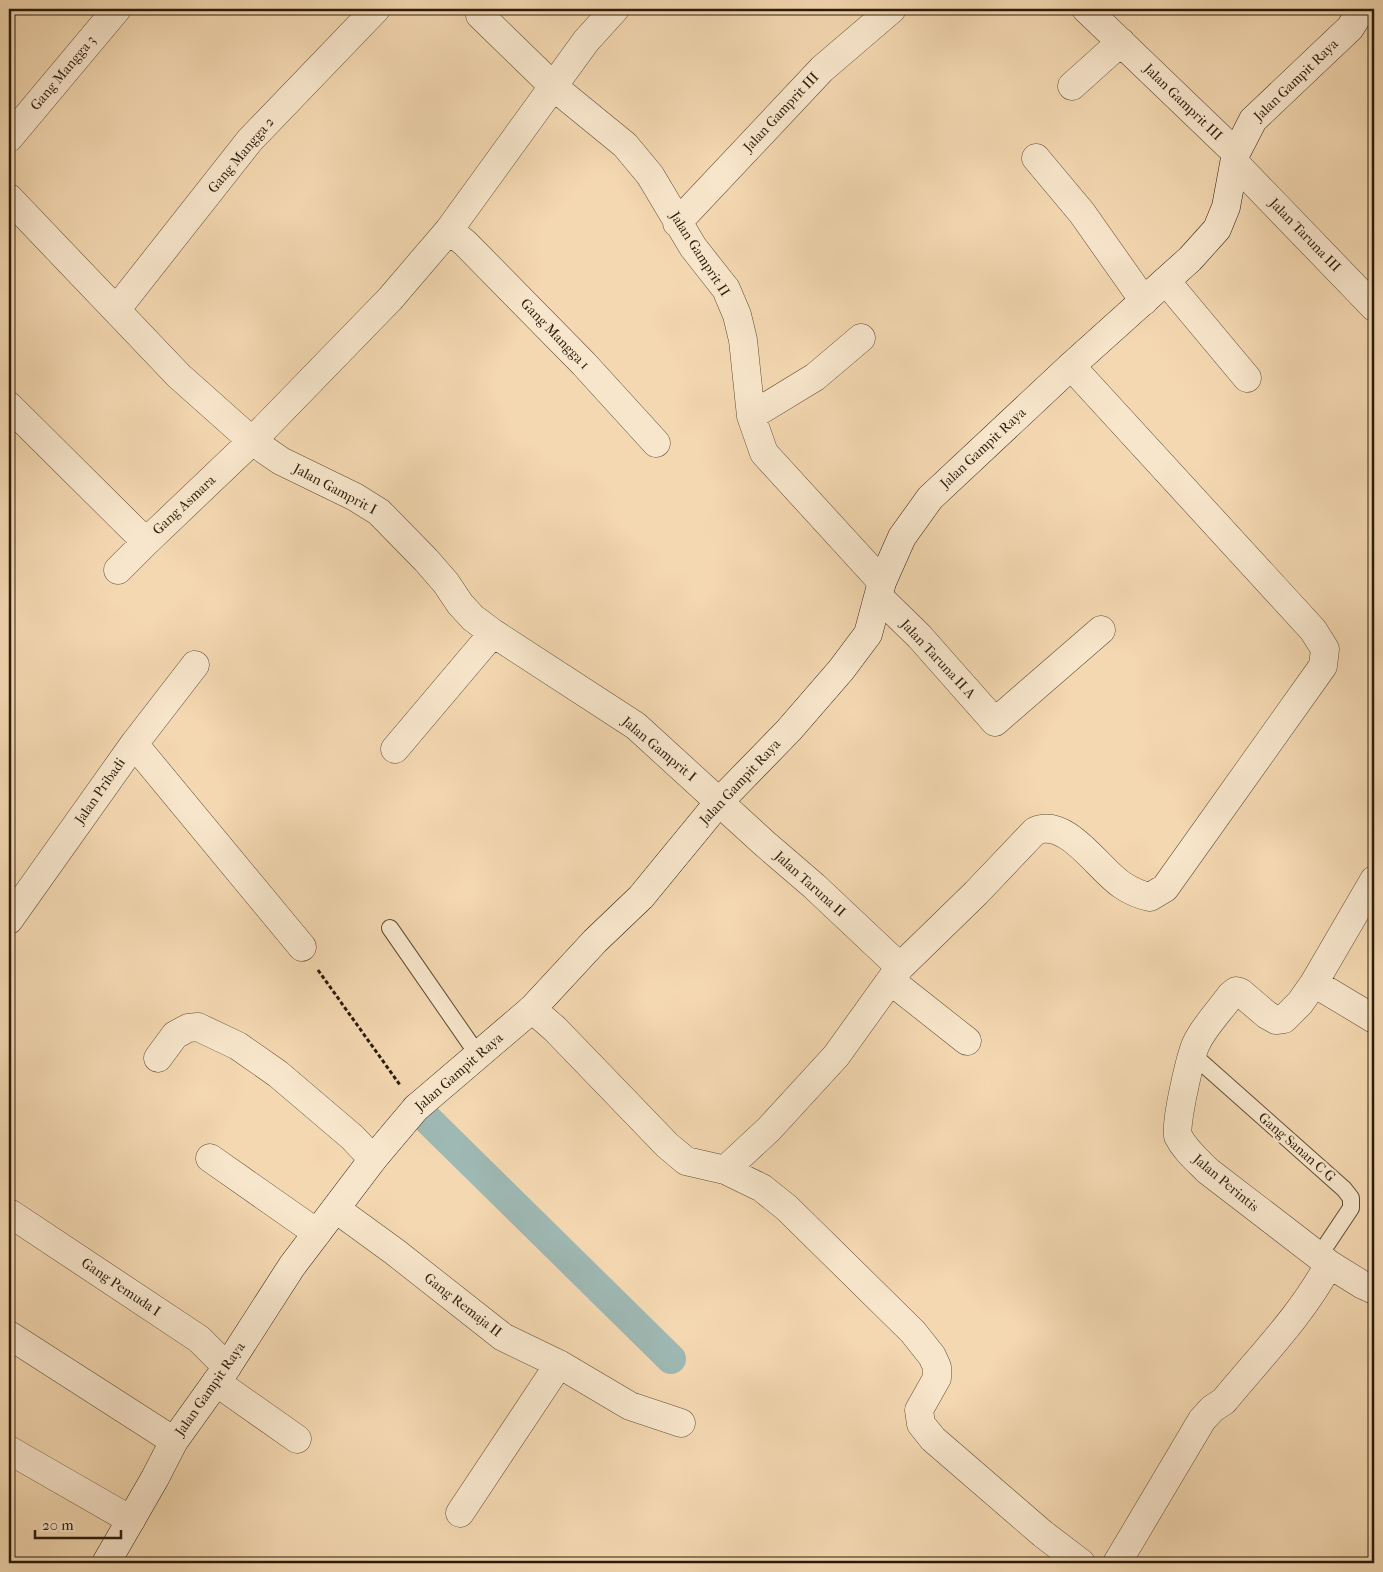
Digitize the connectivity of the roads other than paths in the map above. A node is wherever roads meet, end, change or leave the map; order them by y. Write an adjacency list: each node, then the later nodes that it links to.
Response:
1 (117, 9): 11 (street, Gang Mangga 3)
2 (376, 9): 20 (street, Gang Mangga 2)
3 (615, 9): 10 (street)
4 (892, 9): 15 (street, Jalan Gamprit III)
5 (1086, 9): 8 (street, Jalan Gamprit III)
6 (1362, 9): 13 (street, Jalan Gampit Raya)
7 (480, 16): 10 (street, Jalan Gamprit II)
8 (1121, 42): 9 (street); 13 (street, Jalan Gamprit III)
9 (1072, 86)
10 (554, 87): 15 (street, Jalan Gamprit II); 16 (street)
11 (9, 138)
12 (1036, 158): 18 (street)
13 (1236, 158): 17 (street, Jalan Gampit Raya); 19 (street, Jalan Taruna III)
14 (9, 198): 20 (street, Jalan Gamprit I)
15 (677, 223): 25 (street, Jalan Gamprit II)
16 (450, 230): 26 (street); 27 (street, Gang Mangga 1)
17 (1166, 281): 18 (street, Jalan Gampit Raya); 23 (street)
18 (1144, 301): 22 (street, Jalan Gampit Raya)
19 (1374, 307)
20 (116, 310): 26 (street, Jalan Gamprit I)
21 (861, 338): 25 (street)
22 (1071, 366): 30 (street, Jalan Gampit Raya); 41 (street)
23 (1247, 378)
24 (9, 406): 28 (street)
25 (751, 416): 30 (street, Jalan Gamprit II)
26 (252, 441): 28 (street, Gang Asmara); 32 (street, Jalan Gamprit I)
27 (656, 443)
28 (146, 542): 29 (street, Gang Asmara)
29 (118, 570)
30 (880, 589): 31 (street, Jalan Taruna II A); 36 (street, Jalan Gampit Raya)
31 (1102, 630)
32 (493, 633): 35 (street); 36 (street, Jalan Gamprit I)
33 (195, 664): 34 (street, Jalan Pribadi)
34 (134, 744): 38 (street, Jalan Pribadi); 40 (street)
35 (395, 749)
36 (720, 802): 41 (street, Jalan Taruna II); 43 (street, Jalan Gampit Raya)
37 (1371, 893): 42 (street)
38 (9, 920)
39 (390, 928): 47 (lane)
40 (302, 947)
41 (895, 974): 45 (street, Jalan Taruna II); 51 (street)
42 (1314, 983): 44 (street); 46 (street, Jalan Perintis)
43 (532, 1009): 47 (street, Jalan Gampit Raya); 51 (street)
44 (1374, 1019)
45 (967, 1041)
46 (1192, 1054): 55 (street, Jalan Perintis); 55 (lane, Gang Sanan C G)
47 (478, 1055): 50 (street, Jalan Gampit Raya)
48 (158, 1058): 50 (street)
49 (210, 1158): 54 (street)
50 (373, 1159): 52 (street, Jalan Gampit Raya)
51 (725, 1170): 67 (street)
52 (336, 1208): 54 (street, Jalan Gampit Raya); 58 (street, Gang Remaja II)
53 (11, 1214): 59 (street, Gang Pemuda I)
54 (317, 1233): 59 (street, Jalan Gampit Raya)
55 (1324, 1260): 56 (street, Jalan Perintis); 68 (street)
56 (1374, 1290)
57 (9, 1335): 62 (street)
58 (559, 1364): 60 (street, Gang Remaja II); 64 (street)
59 (221, 1374): 61 (street, Gang Pemuda I); 62 (street, Jalan Gampit Raya)
60 (681, 1423)
61 (297, 1439)
62 (174, 1441): 65 (street, Jalan Gampit Raya)
63 (9, 1450): 65 (street)
64 (460, 1513)
65 (131, 1520): 66 (street, Jalan Gampit Raya)
66 (106, 1563)
67 (1081, 1563)
68 (1117, 1563)

